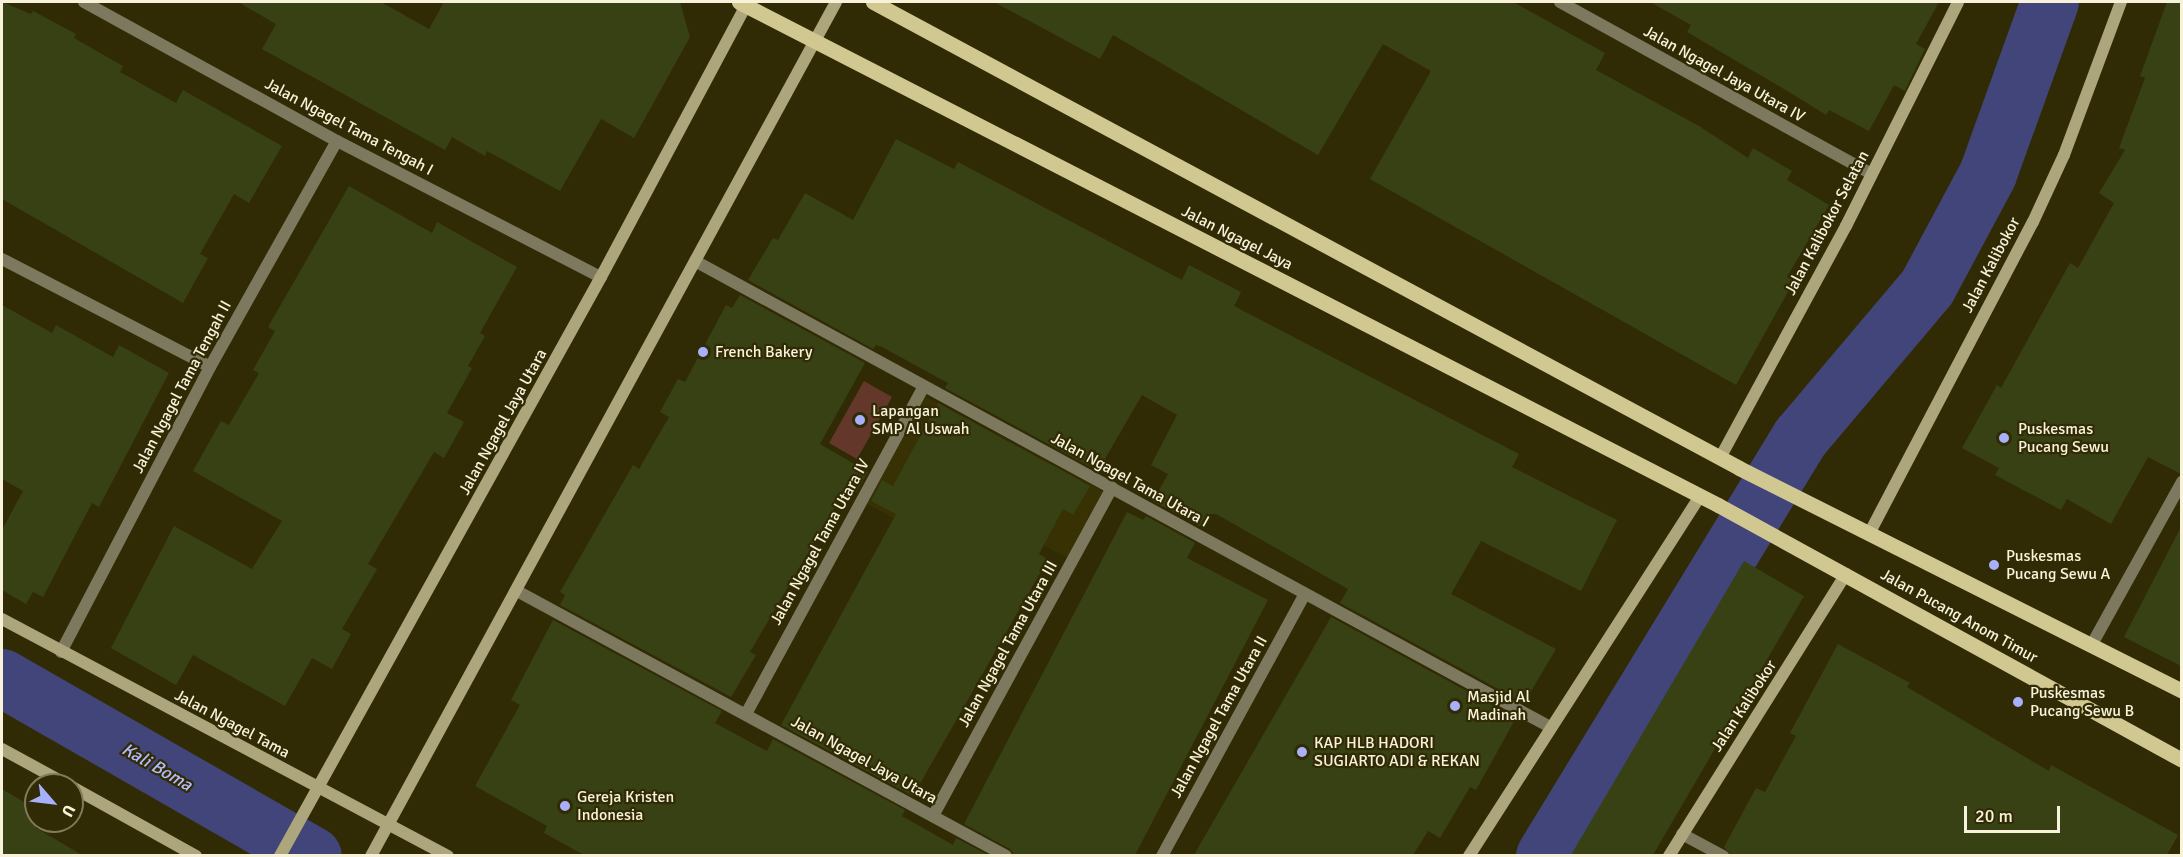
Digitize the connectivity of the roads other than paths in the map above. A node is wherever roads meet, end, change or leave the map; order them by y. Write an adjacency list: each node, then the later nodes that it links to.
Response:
1 (84, 2): 9 (street, Jalan Ngagel Tama Tengah I)
2 (836, 2): 8 (street)
3 (873, 2): 16 (main road, Jalan Ngagel Jaya)
4 (1560, 2): 10 (street, Jalan Ngagel Jaya Utara IV)
5 (1958, 2): 10 (street, Jalan Kalibokor Selatan)
6 (2121, 2): 22 (street, Jalan Kalibokor)
7 (744, 3): 8 (main road, Jalan Ngagel Jaya); 13 (street, Jalan Ngagel Jaya Utara)
8 (815, 42): 12 (street); 20 (main road, Jalan Ngagel Jaya)
9 (337, 141): 13 (street, Jalan Ngagel Tama Tengah I); 14 (street, Jalan Ngagel Tama Tengah II)
10 (1871, 174): 16 (street, Jalan Kalibokor Selatan)
11 (2, 259): 14 (street)
12 (695, 261): 15 (street, Jalan Ngagel Tama Utara I); 24 (street)
13 (601, 278): 35 (street, Jalan Ngagel Jaya Utara)
14 (210, 367): 28 (street, Jalan Ngagel Tama Tengah II)
15 (924, 386): 19 (street, Jalan Ngagel Tama Utara I); 30 (street, Jalan Ngagel Tama Utara IV)
16 (1720, 458): 17 (main road, Jalan Ngagel Jaya)
17 (1739, 468): 22 (main road, Jalan Pucang Anom Timur)
18 (2181, 482): 27 (street)
19 (1112, 488): 25 (street, Jalan Ngagel Tama Utara I); 37 (street, Jalan Ngagel Tama Utara III)
20 (1700, 496): 21 (main road, Jalan Ngagel Jaya); 31 (street)
21 (1718, 506): 23 (main road, Jalan Pucang Anom Timur)
22 (1869, 534): 27 (main road, Jalan Pucang Anom Timur)
23 (1846, 574): 33 (main road, Jalan Pucang Anom Timur); 39 (street, Jalan Kalibokor)
24 (517, 591): 30 (street, Jalan Ngagel Jaya Utara); 38 (street)
25 (1305, 594): 31 (street, Jalan Ngagel Tama Utara I); 45 (street, Jalan Ngagel Tama Utara II)
26 (2, 619): 28 (street, Jalan Ngagel Tama)
27 (2091, 646): 29 (main road, Jalan Pucang Anom Timur)
28 (61, 652): 35 (street, Jalan Ngagel Tama)
29 (2181, 692)
30 (746, 714): 37 (street, Jalan Ngagel Jaya Utara)
31 (1550, 727): 46 (street)
32 (2, 749): 34 (street)
33 (2181, 760)
34 (46, 773)
35 (320, 789): 38 (street, Jalan Ngagel Tama); 42 (street, Jalan Ngagel Jaya Utara)
36 (84, 794): 41 (street)
37 (933, 816): 44 (street, Jalan Ngagel Jaya Utara)
38 (388, 824): 40 (street); 43 (street, Jalan Ngagel Tama)
39 (1682, 834): 47 (street, Jalan Kalibokor); 48 (street)
40 (372, 854)
41 (196, 855)
42 (280, 855)
43 (448, 855)
44 (1006, 855)
45 (1162, 855)
46 (1469, 855)
47 (1669, 855)
48 (1723, 855)

